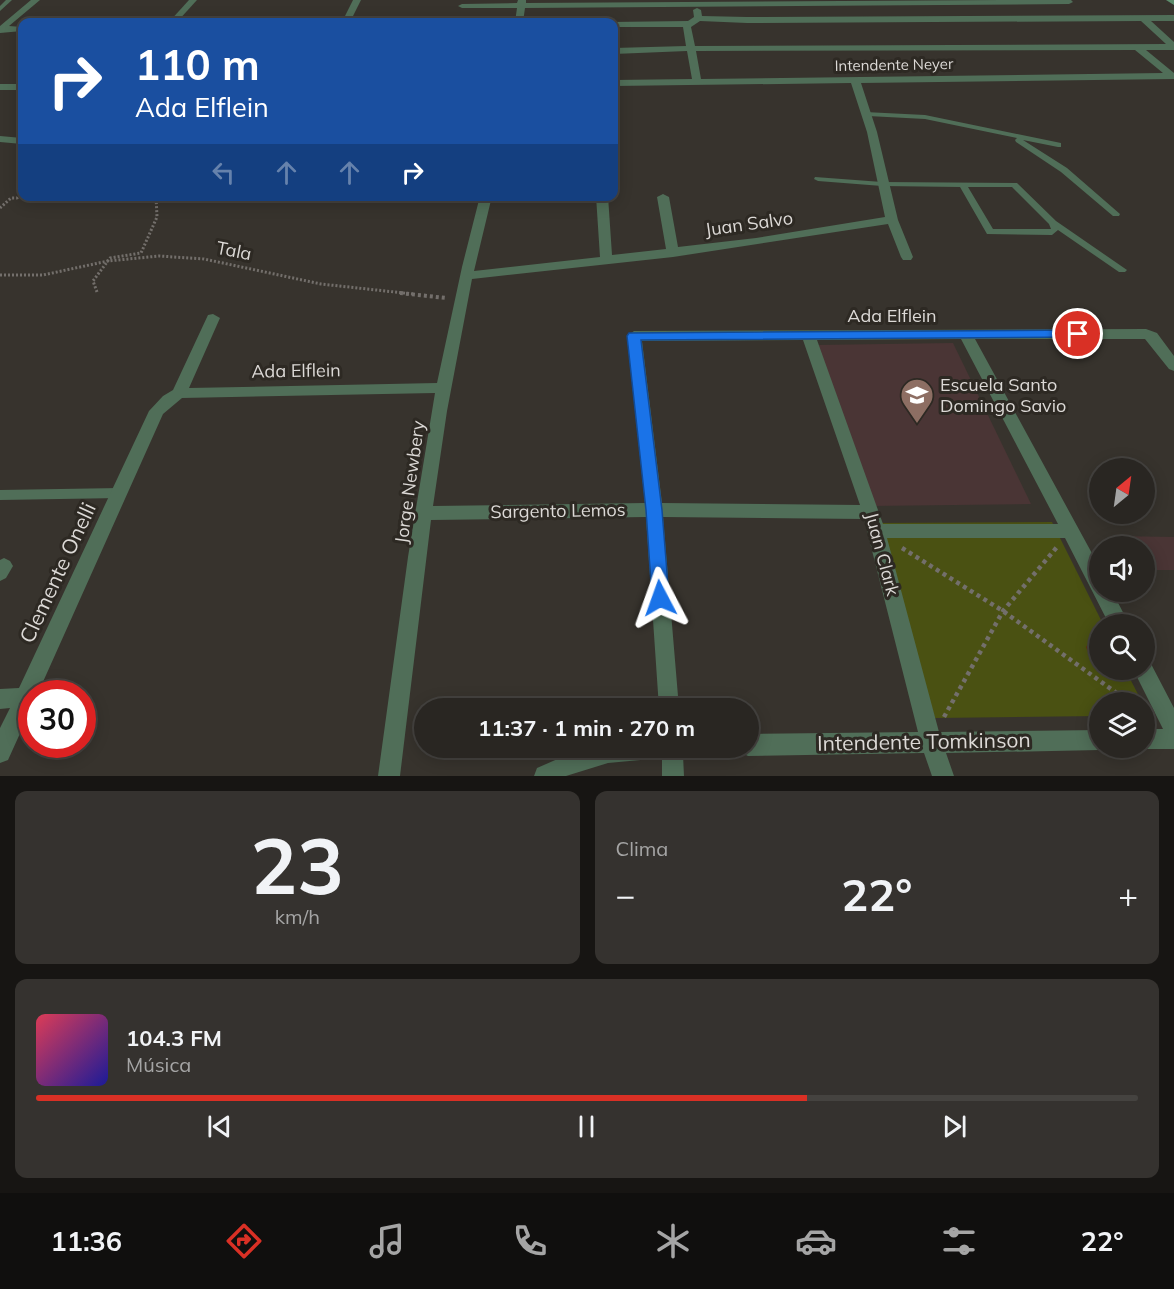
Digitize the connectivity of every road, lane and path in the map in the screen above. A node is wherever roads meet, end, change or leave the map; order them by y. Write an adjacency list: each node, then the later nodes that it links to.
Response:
1 (9, 0): 11 (lane)
2 (36, 0): 21 (street)
3 (193, 0): 12 (street)
4 (357, 0): 13 (street)
5 (1170, 0): 9 (main road)
6 (692, 2): 7 (street); 8 (street); 15 (street)
7 (1069, 2)
8 (521, 3): 10 (street); 14 (street)
9 (1174, 3)
10 (462, 6)
11 (0, 9)
12 (177, 18)
13 (348, 18)
14 (519, 18)
15 (698, 18): 17 (street); 19 (street)
16 (1174, 18): 17 (street)
17 (1144, 19): 22 (street)
18 (618, 24): 19 (street)
19 (689, 24): 24 (street)
20 (18, 29): 21 (street)
21 (1, 30)
22 (1174, 47): 23 (street)
23 (1138, 48): 24 (street); 26 (street)
24 (692, 49): 25 (street); 28 (street)
25 (618, 51)
26 (1173, 76): 27 (street, Intendente Neyer)
27 (855, 80): 28 (street, Intendente Neyer); 32 (street)
28 (697, 82): 29 (street, Intendente Neyer)
29 (618, 83)
30 (0, 87): 31 (street)
31 (18, 87)
32 (868, 114): 33 (lane); 38 (street)
33 (1013, 136): 36 (lane); 46 (lane)
34 (0, 139): 35 (street)
35 (18, 141)
36 (1058, 144)
37 (818, 179): 38 (lane)
38 (882, 184): 39 (lane); 47 (street)
39 (963, 186): 48 (lane); 48 (lane)
40 (18, 197): 45 (path)
41 (663, 197): 49 (street)
42 (156, 201): 52 (path)
43 (485, 201): 55 (street, Jorge Newbery)
44 (602, 201): 51 (street)
45 (0, 208)
46 (1116, 214)
47 (892, 220): 49 (street, Juan Salvo); 50 (street)
48 (1053, 222): 53 (lane)
49 (673, 253): 51 (street, Juan Salvo)
50 (907, 257)
51 (606, 258): 55 (street, Juan Salvo)
52 (108, 261): 54 (path, Tala); 56 (path); 57 (path, Tala)
53 (1122, 270)
54 (0, 275)
55 (467, 276): 57 (street, Jorge Newbery)
56 (97, 292)
57 (462, 300): 62 (street, Jorge Newbery)
58 (213, 318): 63 (street)
59 (966, 335): 60 (street, Ada Elflein); 61 (street, Ada Elflein); 70 (street)
60 (809, 336): 66 (street, Ada Elflein); 67 (street, Juan Clark)
61 (1174, 366)
62 (443, 387): 63 (street, Ada Elflein); 68 (street, Jorge Newbery)
63 (179, 393): 64 (street, Clemente Onelli)
64 (120, 493): 65 (lane); 73 (street, Clemente Onelli)
65 (0, 495)
66 (654, 510): 67 (street, Sargento Lemos); 68 (street, Sargento Lemos); 77 (street)
67 (871, 512): 69 (street, Juan Clark)
68 (425, 513): 89 (street, Jorge Newbery)
69 (876, 531): 70 (street); 72 (path); 84 (street, Juan Clark)
70 (1070, 531): 71 (street); 72 (path)
71 (1089, 566)
72 (1003, 611): 75 (path); 84 (path)
73 (34, 680)
74 (1149, 680): 80 (street)
75 (1114, 692)
76 (18, 698): 78 (street)
77 (668, 698)
78 (0, 699)
79 (18, 714): 86 (street, Clemente Onelli)
80 (1174, 729)
81 (1155, 739): 82 (street)
82 (1174, 739)
83 (1089, 740): 84 (street, Intendente Tomkinson)
84 (931, 741): 85 (street, Intendente Tomkinson); 92 (street, Juan Clark)
85 (759, 745)
86 (0, 752)
87 (583, 758): 90 (street)
88 (673, 758): 91 (street)
89 (389, 776)
90 (545, 776)
91 (673, 776)
92 (943, 776)

